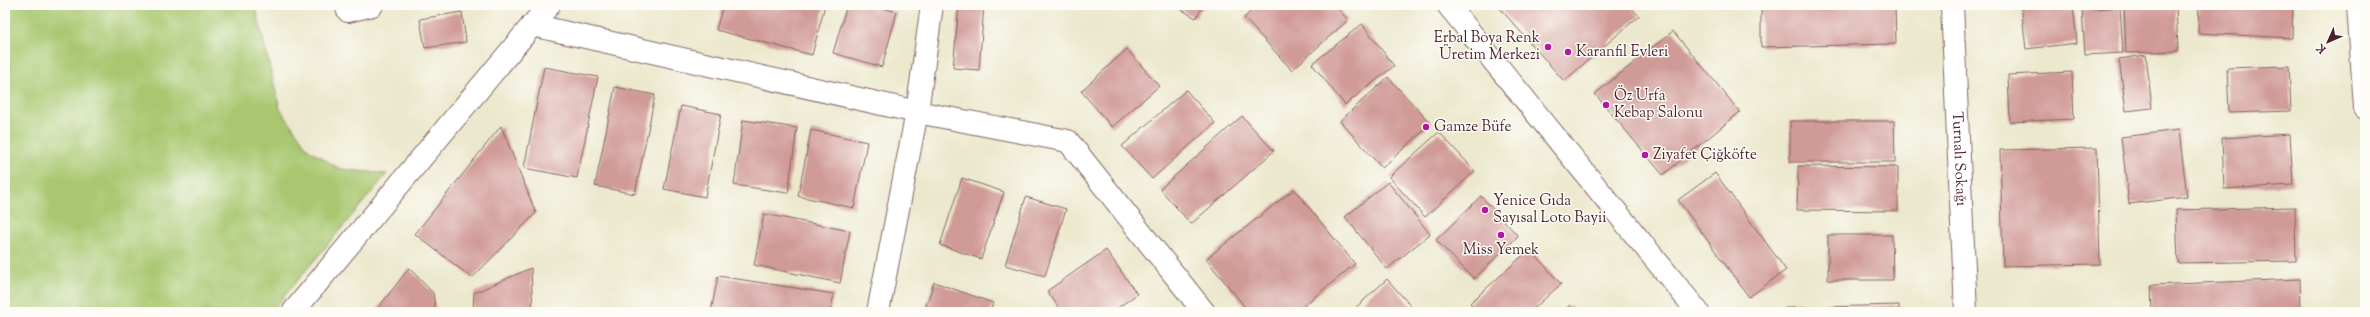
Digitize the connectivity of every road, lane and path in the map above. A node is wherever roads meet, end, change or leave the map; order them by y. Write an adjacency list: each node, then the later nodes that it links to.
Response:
1 (346, 5): 2 (street)
2 (372, 5)
3 (549, 5): 8 (street)
4 (932, 5): 10 (street)
5 (1448, 5): 14 (street)
6 (1952, 5): 15 (street, Turnalı Sokağı)
7 (2358, 5): 9 (street)
8 (532, 25): 10 (street); 11 (street)
9 (2365, 108)
10 (917, 112): 12 (street); 13 (street)
11 (293, 312)
12 (878, 312)
13 (1204, 312)
14 (1698, 312)
15 (1966, 312)

